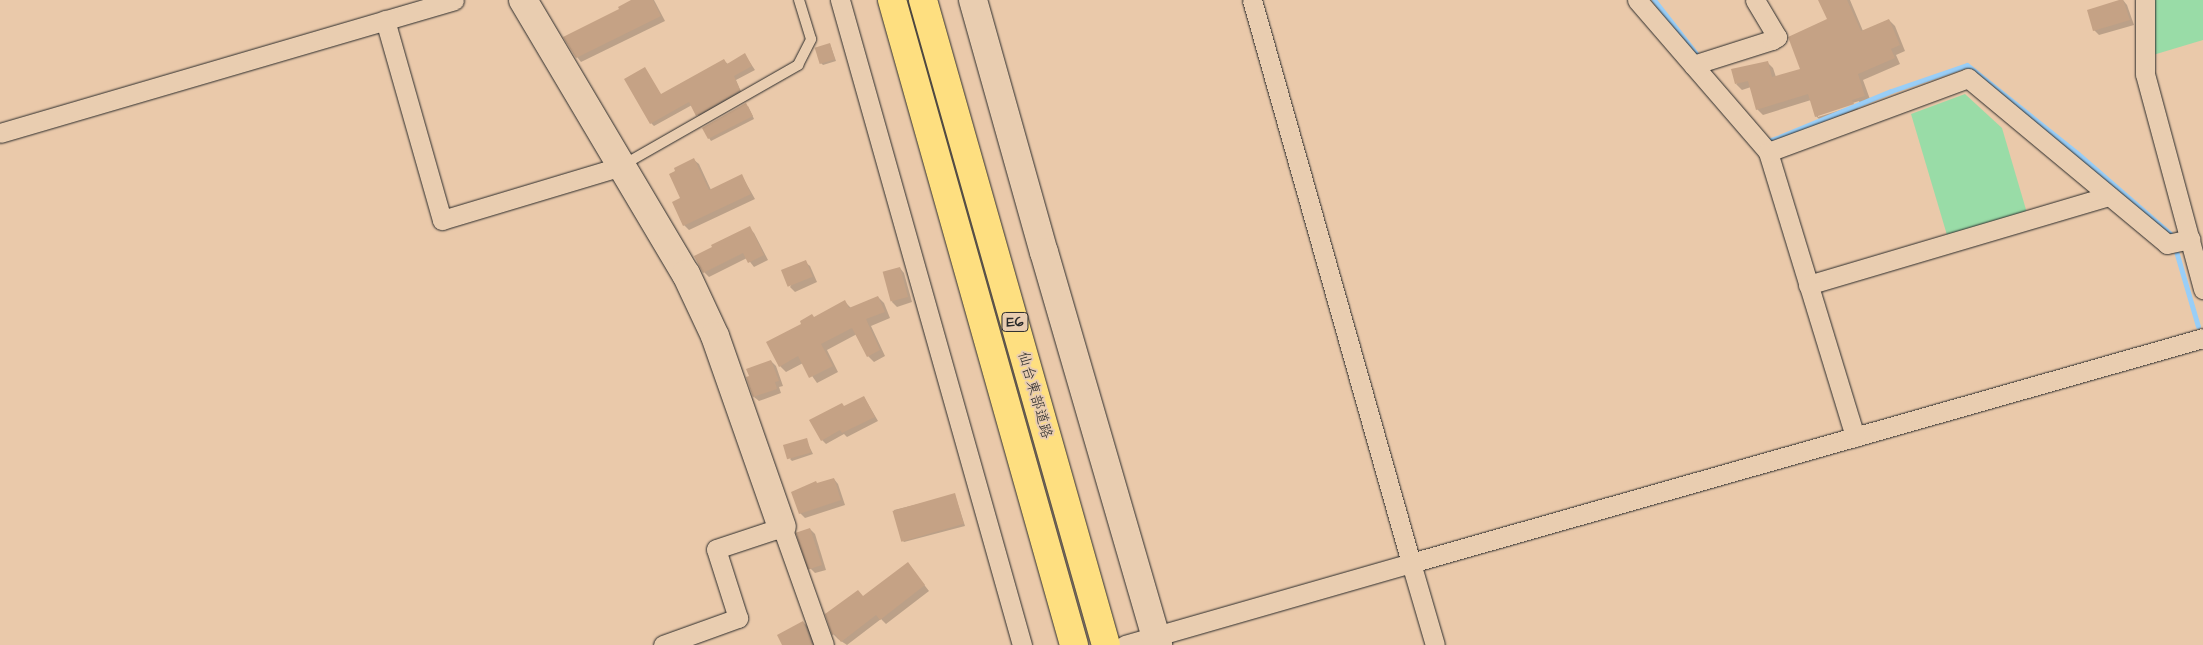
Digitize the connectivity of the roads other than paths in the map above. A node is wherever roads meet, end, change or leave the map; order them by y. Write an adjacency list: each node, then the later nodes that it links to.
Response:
1 (454, 0): 12 (street)
2 (523, 0): 16 (street)
3 (799, 0): 16 (lane)
4 (840, 0): 28 (street)
5 (892, 0): 29 (highway, 仙台東部道路 / E6)
6 (923, 0): 30 (highway, 仙台東部道路 / E6)
7 (973, 0): 25 (street)
8 (1252, 0): 24 (street)
9 (1638, 0): 13 (street)
10 (1755, 0): 13 (street)
11 (2145, 0): 18 (street)
12 (385, 20): 14 (street); 16 (street)
13 (1693, 65): 15 (street)
14 (0, 133)
15 (1768, 152): 17 (street); 19 (street)
16 (622, 166): 23 (street)
17 (2109, 196): 18 (street); 19 (street)
18 (2190, 239): 20 (street)
19 (1808, 285): 22 (street)
20 (2203, 289)
21 (2203, 338): 22 (street)
22 (1855, 437): 24 (street)
23 (782, 527): 26 (street); 27 (street)
24 (1411, 564): 25 (street); 32 (street)
25 (1157, 641): 31 (street)
26 (663, 645)
27 (824, 645)
28 (1022, 645)
29 (1074, 645)
30 (1106, 645)
31 (1125, 645)
32 (1435, 645)

